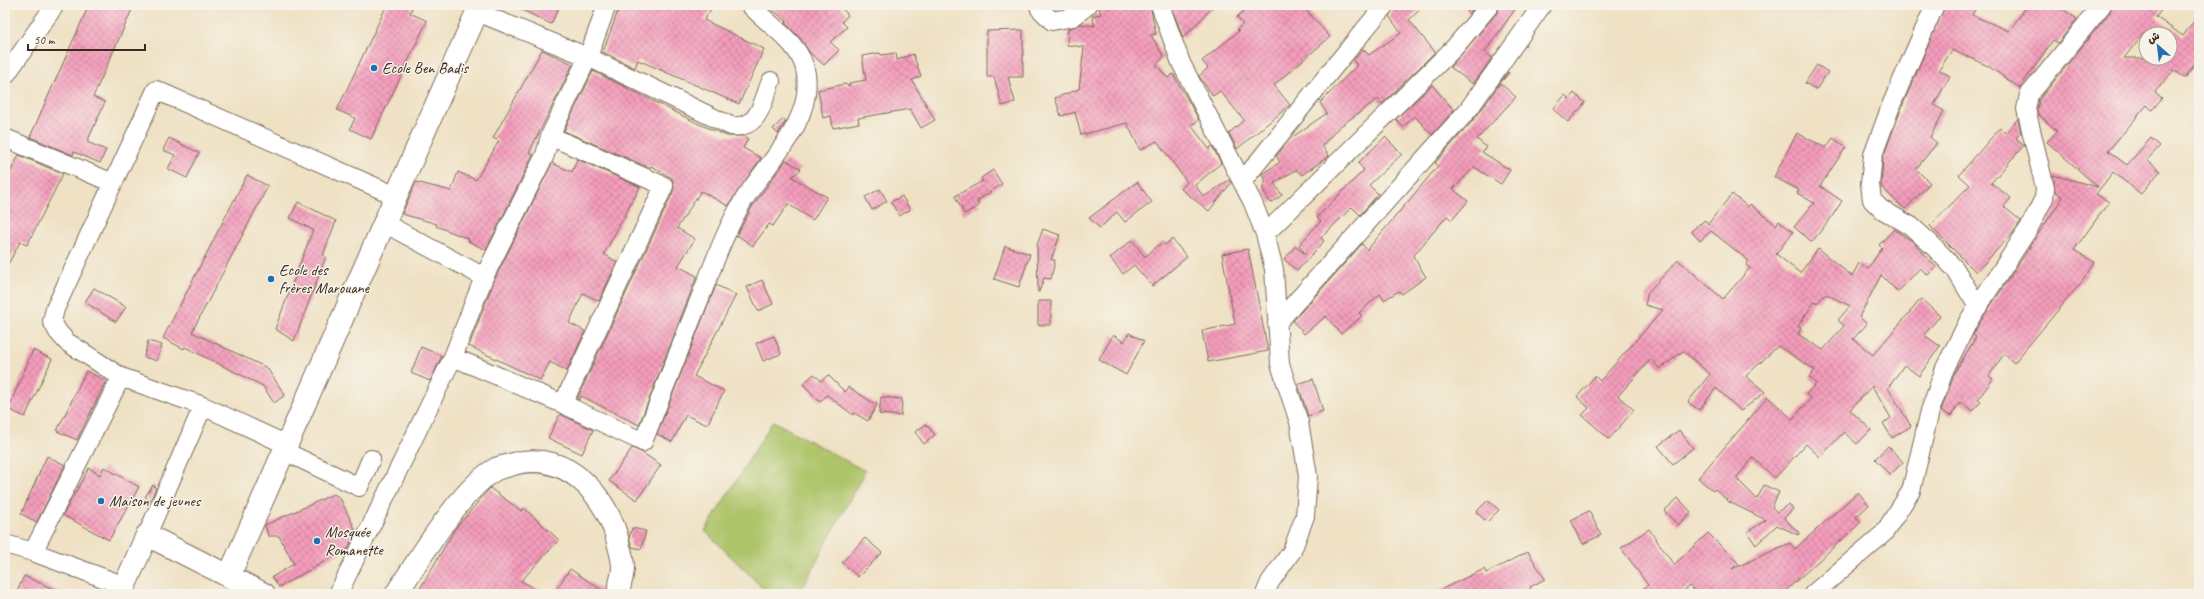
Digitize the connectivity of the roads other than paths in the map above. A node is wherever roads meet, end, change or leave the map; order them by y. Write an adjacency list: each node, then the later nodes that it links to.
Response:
1 (55, 5): 16 (street)
2 (607, 5): 15 (street)
3 (750, 5): 30 (street)
4 (1039, 5): 5 (street)
5 (1088, 5)
6 (1160, 5): 20 (street)
7 (1370, 5): 14 (street)
8 (1386, 5): 14 (street)
9 (1490, 5): 24 (street)
10 (1542, 5): 27 (street)
11 (1935, 5): 26 (street)
12 (2102, 5): 26 (street)
13 (479, 8): 15 (street); 22 (street)
14 (1357, 38): 20 (street)
15 (588, 57): 17 (street); 18 (street)
16 (5, 76)
17 (771, 81)
18 (550, 136): 25 (street); 30 (street)
19 (5, 138): 21 (street)
20 (1242, 182): 24 (street)
21 (113, 183): 22 (street); 29 (street)
22 (396, 196): 23 (street)
23 (384, 224): 25 (street); 32 (street)
24 (1265, 234): 27 (street)
25 (484, 277): 28 (street)
26 (1978, 307): 44 (street)
27 (1277, 323): 43 (street)
28 (453, 357): 30 (street); 40 (street)
29 (121, 377): 31 (street); 36 (street)
30 (563, 404)
31 (203, 406): 32 (street); 34 (street)
32 (285, 448): 33 (street); 37 (street)
33 (371, 459)
34 (147, 535): 37 (street); 38 (street)
35 (5, 544): 36 (street)
36 (33, 552): 38 (street)
37 (229, 576): 39 (street)
38 (123, 590)
39 (264, 594)
40 (338, 594)
41 (396, 594): 42 (street)
42 (618, 594)
43 (1265, 594)
44 (1814, 594)

